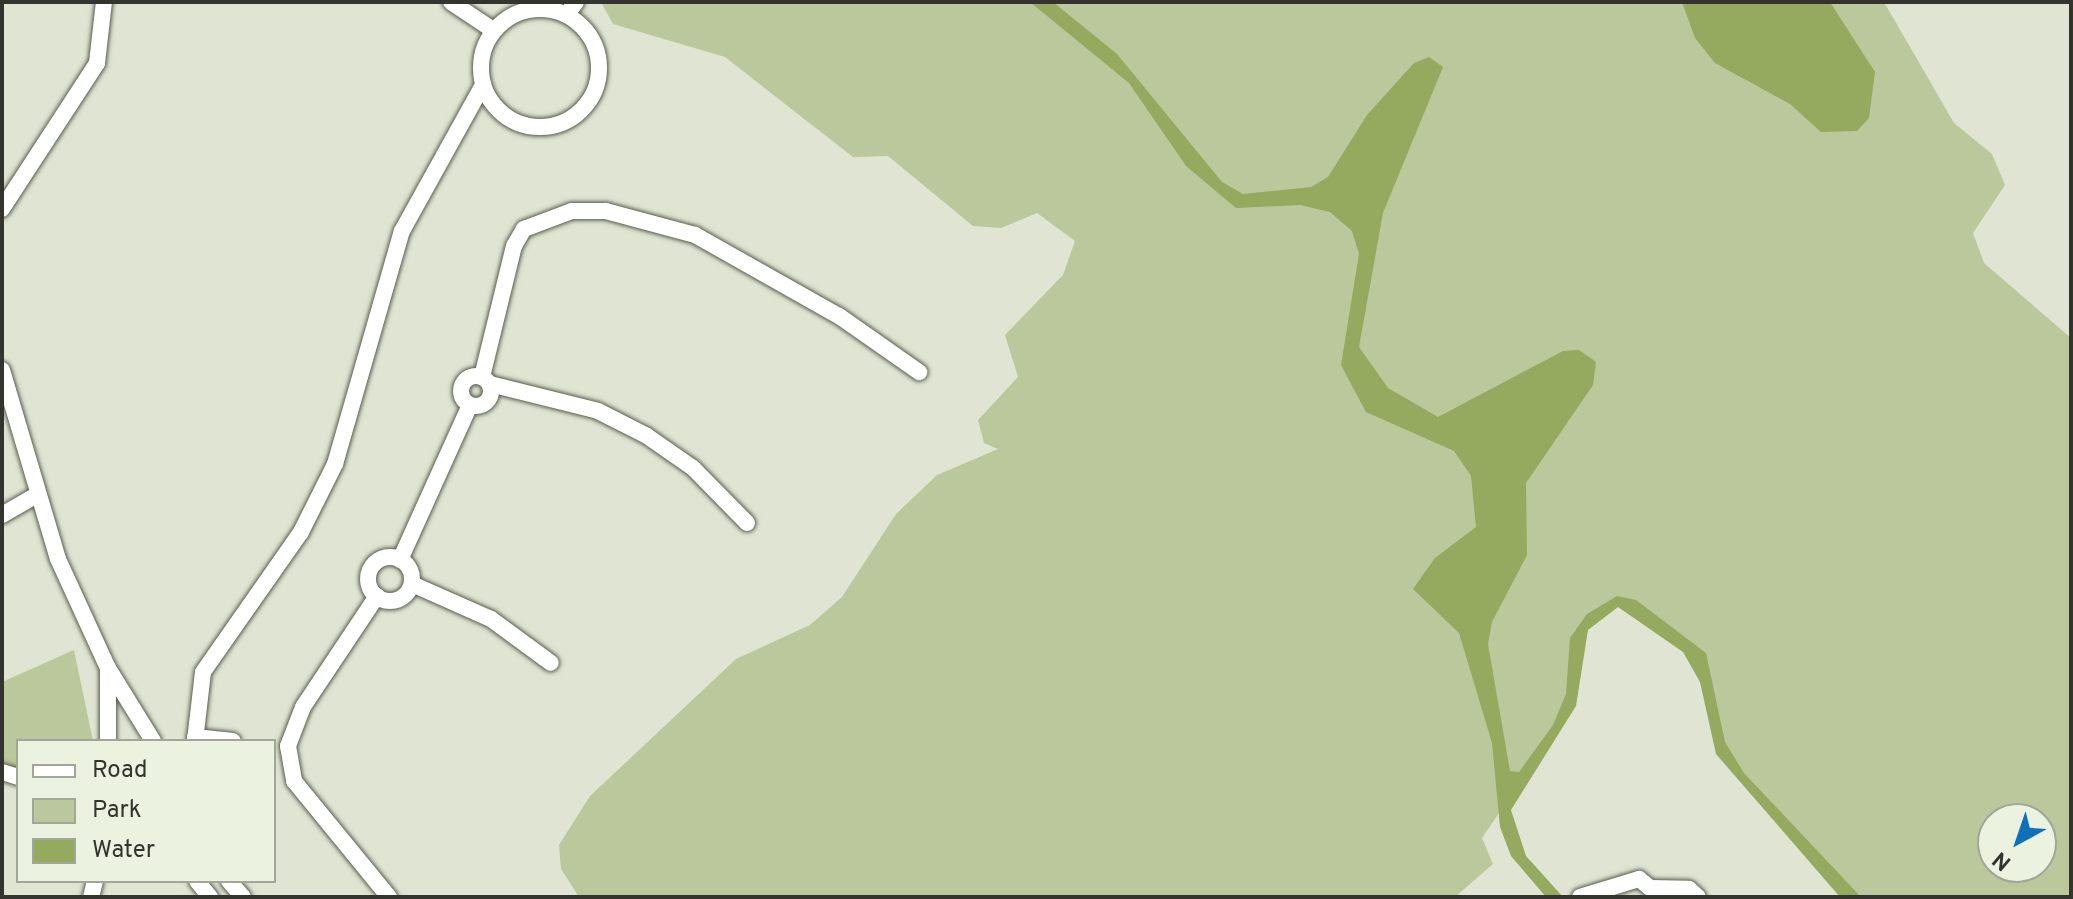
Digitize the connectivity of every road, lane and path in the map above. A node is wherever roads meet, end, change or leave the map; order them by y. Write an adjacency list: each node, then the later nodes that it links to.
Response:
1 (104, 2): 6 (street)
2 (451, 2): 4 (street)
3 (571, 8): 4 (street); 5 (street)
4 (493, 30): 5 (street)
5 (483, 85): 21 (street)
6 (2, 209)
7 (2, 370): 11 (street)
8 (919, 372): 9 (street)
9 (486, 380): 10 (street); 10 (street); 13 (street)
10 (470, 405): 14 (street)
11 (35, 496): 12 (street); 18 (street)
12 (2, 515)
13 (747, 523)
14 (400, 560): 15 (street); 16 (street)
15 (412, 584): 16 (street); 17 (street)
16 (377, 596): 22 (street)
17 (551, 663)
18 (108, 668): 19 (street); 20 (street)
19 (108, 739)
20 (152, 739)
21 (195, 739)
22 (281, 746): 23 (street)
23 (389, 897)
24 (1580, 897): 25 (street)
25 (1698, 897)

